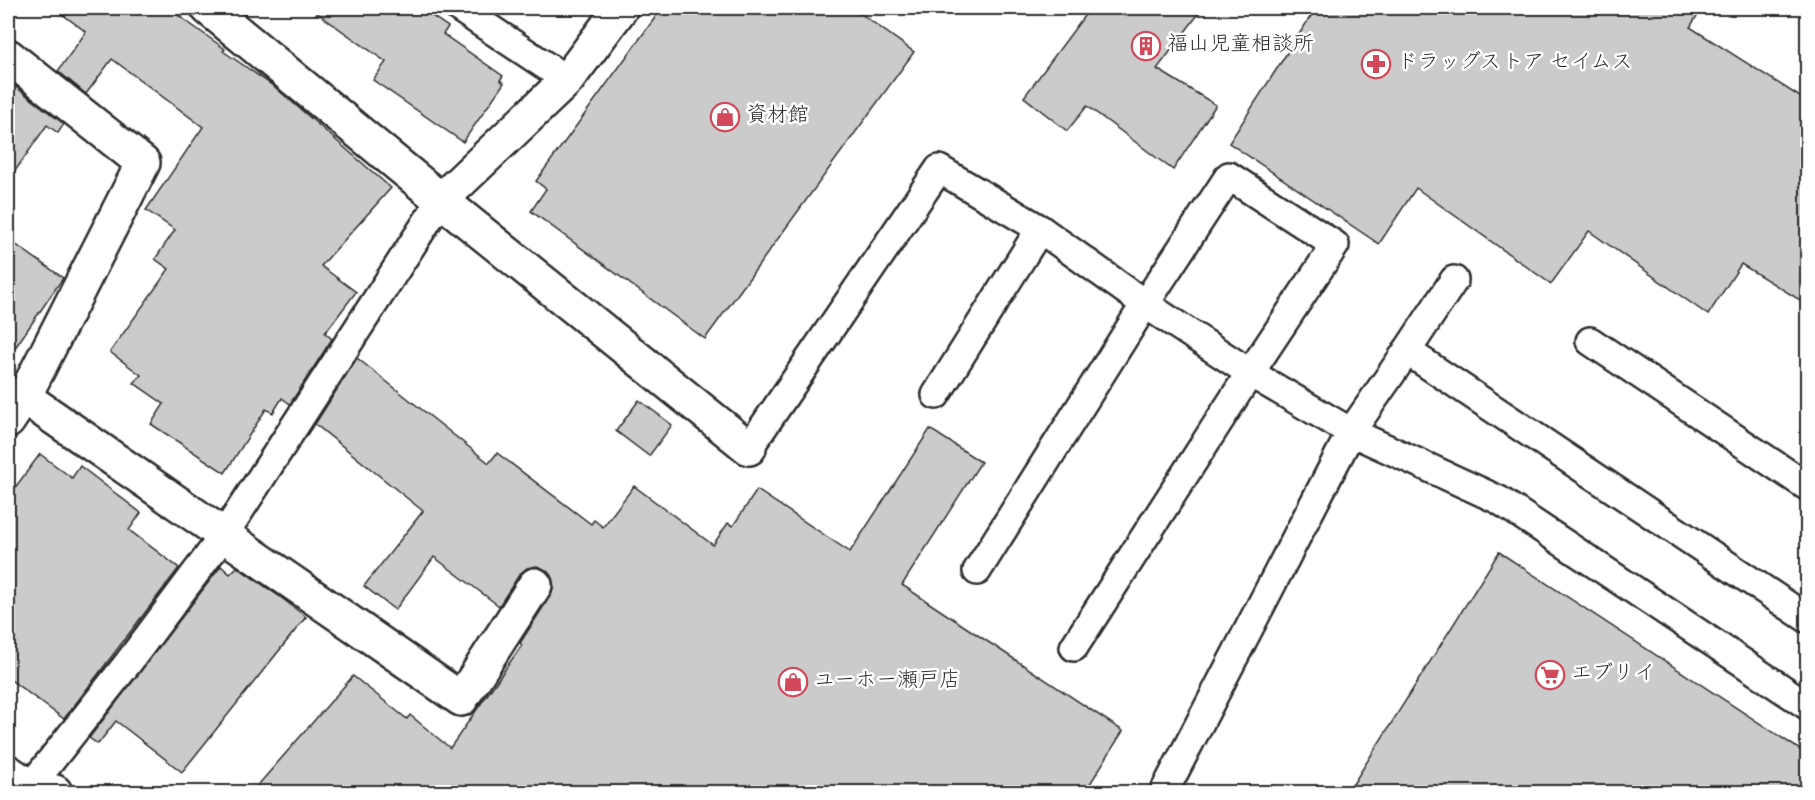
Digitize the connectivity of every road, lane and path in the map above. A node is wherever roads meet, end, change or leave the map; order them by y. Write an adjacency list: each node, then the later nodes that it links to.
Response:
1 (208, 8): 6 (street)
2 (459, 8): 5 (lane)
3 (621, 8): 5 (street)
4 (8, 56): 14 (street)
5 (567, 80): 6 (street)
6 (441, 200): 16 (street); 18 (lane)
7 (1040, 229): 9 (lane); 13 (lane); 16 (lane)
8 (1454, 280): 11 (lane)
9 (1145, 304): 12 (lane); 12 (lane); 19 (lane)
10 (1590, 341): 17 (lane)
11 (1407, 351): 15 (lane); 21 (lane)
12 (1250, 373): 15 (lane); 22 (lane)
13 (936, 395)
14 (16, 409): 18 (street)
15 (1351, 432): 23 (lane); 25 (lane)
16 (750, 448)
17 (1808, 487)
18 (224, 535): 20 (street); 24 (lane)
19 (977, 571)
20 (535, 585)
21 (1808, 619)
22 (1074, 647)
23 (1808, 705)
24 (31, 784)
25 (1164, 792)

